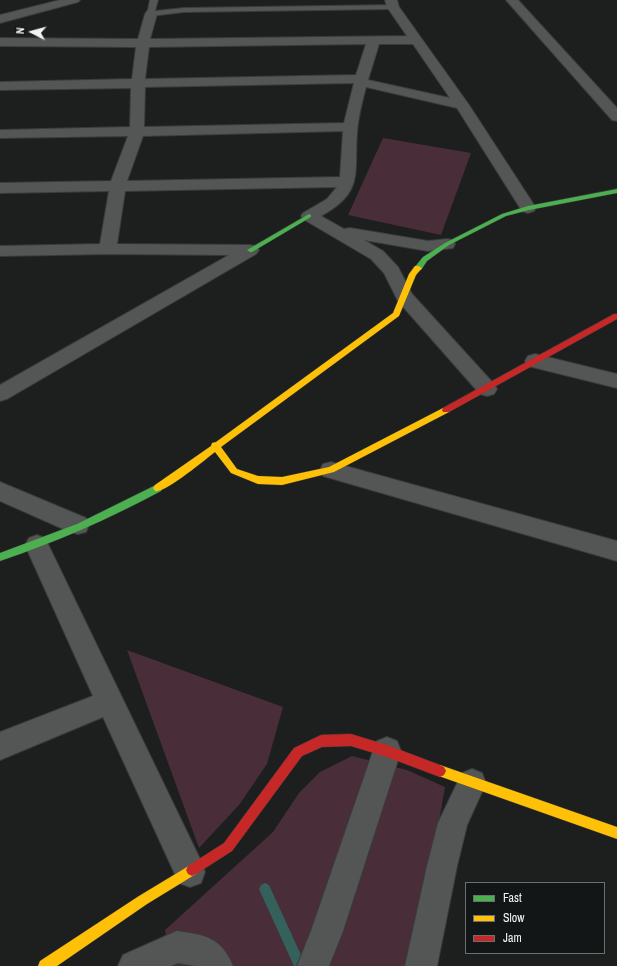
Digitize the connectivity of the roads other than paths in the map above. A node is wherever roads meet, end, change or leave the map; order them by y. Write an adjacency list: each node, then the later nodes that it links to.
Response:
1 (74, 0): 5 (street)
2 (512, 0): 14 (street)
3 (392, 4): 4 (lane); 7 (street)
4 (153, 7): 9 (street)
5 (0, 19)
6 (374, 40): 7 (street); 9 (street); 10 (street)
7 (415, 40): 13 (street)
8 (0, 42): 9 (street)
9 (143, 43): 11 (street)
10 (361, 80): 11 (street); 13 (street); 15 (street)
11 (138, 84): 12 (street); 16 (street)
12 (0, 86)
13 (462, 105): 22 (street)
14 (617, 117)
15 (351, 127): 16 (street); 18 (street)
16 (137, 131): 17 (street); 19 (street)
17 (0, 134)
18 (346, 182): 19 (street); 23 (street)
19 (118, 185): 20 (street); 26 (street)
20 (0, 188)
21 (617, 191): 22 (street)
22 (528, 208): 25 (street)
23 (308, 216): 24 (street); 27 (street)
24 (334, 230): 25 (street); 29 (street)
25 (447, 244): 29 (street)
26 (108, 249): 27 (street); 28 (street)
27 (250, 250): 34 (street)
28 (0, 251)
29 (404, 296): 33 (street); 35 (street)
30 (617, 316): 31 (street)
31 (535, 361): 32 (street); 33 (street)
32 (617, 381)
33 (487, 389): 36 (street)
34 (0, 394)
35 (216, 445): 36 (street); 38 (street)
36 (331, 470): 40 (street)
37 (0, 491): 38 (street)
38 (78, 525): 39 (street)
39 (37, 545): 41 (street); 42 (street)
40 (617, 551)
41 (0, 557)
42 (109, 702): 43 (street); 47 (street)
43 (0, 746)
44 (387, 751): 45 (street); 47 (street); 51 (street)
45 (472, 783): 46 (street); 52 (street)
46 (617, 833)
47 (190, 872): 48 (street)
48 (45, 966)
49 (134, 966): 50 (street)
50 (217, 966)
51 (313, 966)
52 (421, 966)

